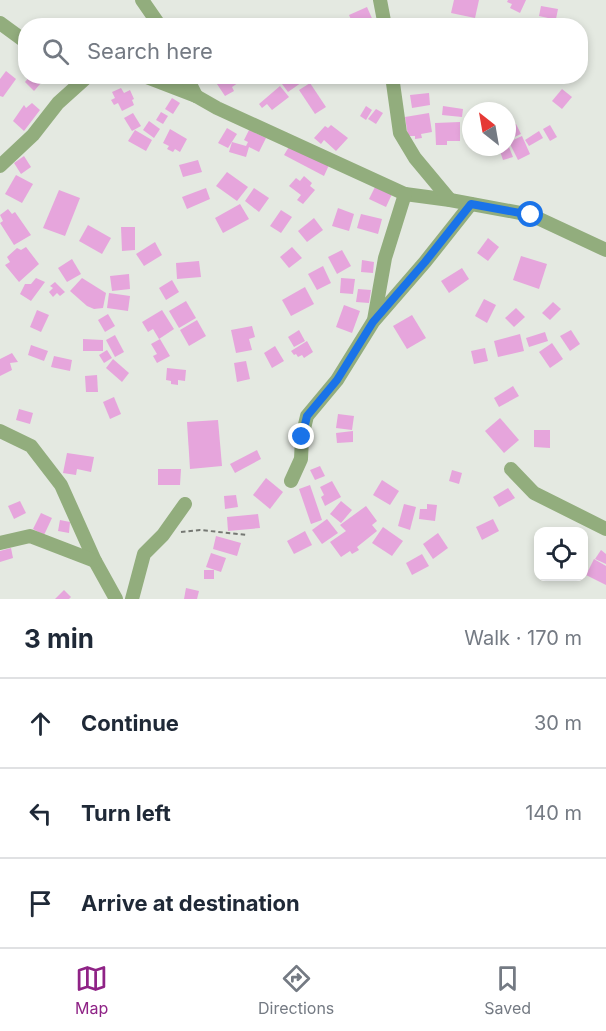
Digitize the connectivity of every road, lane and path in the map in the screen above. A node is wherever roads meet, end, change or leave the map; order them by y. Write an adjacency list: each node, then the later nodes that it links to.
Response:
1 (142, 0): 3 (street)
2 (380, 0): 4 (street)
3 (154, 18)
4 (383, 18)
5 (0, 23): 6 (street)
6 (18, 36)
7 (77, 84): 12 (street)
8 (165, 84): 11 (street)
9 (190, 84): 11 (street)
10 (393, 84): 14 (street)
11 (196, 96): 13 (street)
12 (0, 166)
13 (405, 194): 14 (street); 17 (street)
14 (450, 200): 15 (street)
15 (471, 204): 16 (street); 17 (street)
16 (606, 250)
17 (373, 322): 20 (street)
18 (0, 431): 26 (street)
19 (511, 469): 22 (street)
20 (291, 481)
21 (185, 504): 23 (street)
22 (606, 529)
23 (163, 535): 24 (path); 28 (street)
24 (248, 535)
25 (0, 543): 26 (street)
26 (95, 561): 27 (street)
27 (116, 599)
28 (132, 599)

